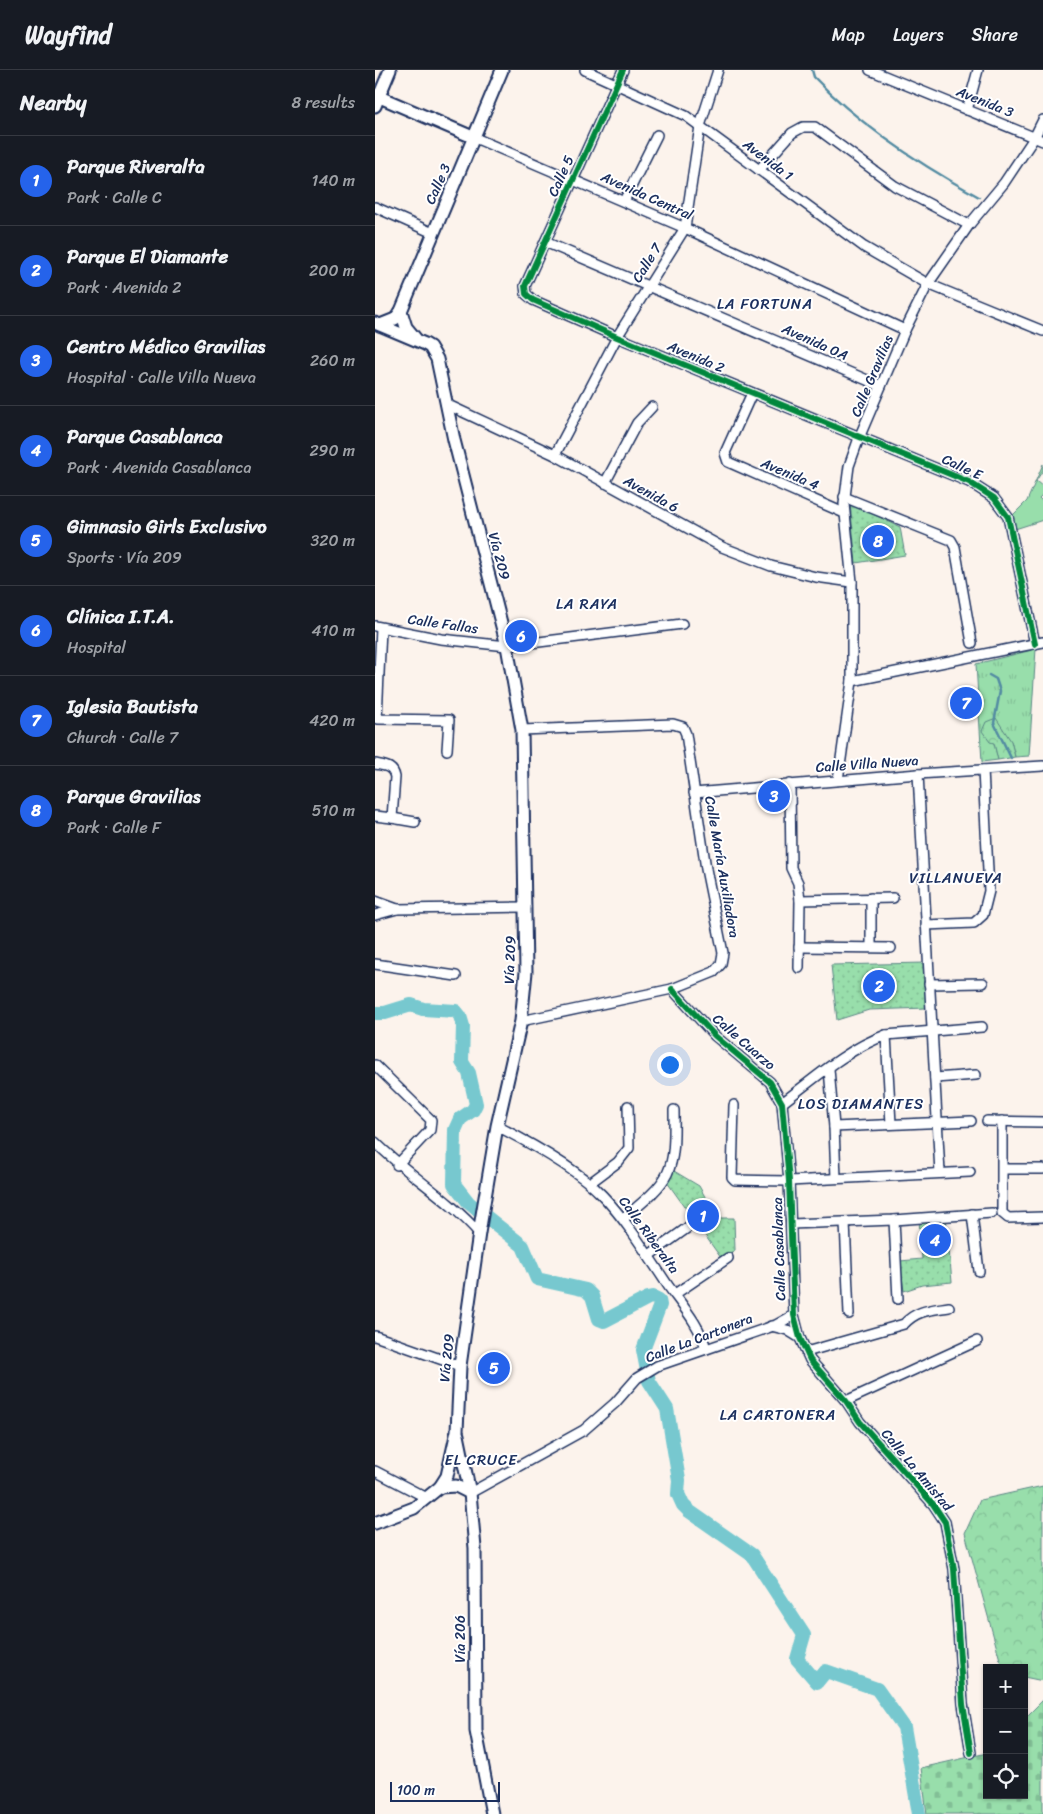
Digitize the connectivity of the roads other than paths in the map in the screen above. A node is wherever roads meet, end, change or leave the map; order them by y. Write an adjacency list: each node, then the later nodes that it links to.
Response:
1 (390, 70): 9 (main road)
2 (502, 70): 14 (main road, Calle 3)
3 (585, 70): 8 (street, Avenida 1)
4 (623, 70): 8 (street, Calle 5)
5 (718, 70): 12 (street, Calle 7)
6 (870, 70): 10 (street, Avenida 3)
7 (978, 70): 10 (street)
8 (617, 84): 12 (street, Avenida 1); 17 (street, Calle 5)
9 (376, 99): 14 (main road, Avenida Central)
10 (967, 110): 15 (street, Avenida 3)
11 (1043, 120): 15 (street, Calle Gravilias)
12 (699, 126): 16 (street, Avenida 1); 21 (street, Calle 7)
13 (657, 135): 18 (street)
14 (475, 138): 17 (street, Avenida Central); 22 (main road, Calle 3)
15 (1039, 139): 20 (street, Calle Gravilias)
16 (759, 170): 20 (street); 24 (street, Avenida 1)
17 (573, 180): 18 (street, Avenida Central); 23 (street, Calle 5)
18 (624, 202): 21 (street, Avenida Central)
19 (375, 207): 22 (street)
20 (969, 225): 24 (street, Calle Gravilias)
21 (685, 228): 25 (street, Calle 7); 29 (street, Avenida Central)
22 (433, 233): 27 (main road, Calle 3)
23 (545, 242): 25 (street, Avenida 0A); 26 (street, Calle 5)
24 (928, 284): 29 (street, Calle Gravilias); 30 (street, Avenida 1)
25 (650, 286): 31 (street, Calle 7); 33 (street, Avenida 0A)
26 (526, 294): 31 (street, Avenida 2)
27 (401, 311): 28 (main road); 32 (main road)
28 (377, 324): 32 (main road)
29 (905, 330): 33 (street, Calle Gravilias)
30 (1043, 330)
31 (617, 337): 34 (street, Avenida 2); 38 (street, Calle 7)
32 (417, 341): 35 (main road, Vía 209)
33 (881, 386): 37 (street, Calle Gravilias)
34 (752, 394): 37 (street, Avenida 2); 41 (street, Avenida 4)
35 (445, 404): 38 (street, Avenida 6); 47 (main road, Vía 209)
36 (652, 407): 39 (street)
37 (859, 438): 40 (street, Calle Gravilias); 46 (street, Calle E)
38 (555, 455): 39 (street, Avenida 6)
39 (605, 483): 42 (street, Avenida 6)
40 (844, 497): 41 (street, Calle Gravilias); 45 (street)
41 (844, 513): 42 (street, Calle Gravilias)
42 (853, 582): 48 (street, Calle Gravilias)
43 (682, 624): 47 (street, Calle Fallas)
44 (378, 627): 47 (street, Calle Fallas); 50 (street)
45 (972, 643)
46 (1039, 643): 48 (street)
47 (507, 646): 49 (main road, Vía 209)
48 (852, 681): 55 (street, Calle Gravilias)
49 (522, 730): 57 (street, Calle María Auxiliadora); 65 (main road, Vía 209)
50 (447, 750)
51 (375, 764): 59 (street)
52 (1043, 766): 53 (street, Calle Villa Nueva)
53 (983, 770): 54 (street, Calle Villa Nueva); 68 (street)
54 (918, 774): 55 (street, Calle Villa Nueva); 68 (street)
55 (838, 780): 56 (street, Calle Villa Nueva)
56 (790, 784): 57 (street, Calle Villa Nueva); 63 (street)
57 (694, 793): 77 (street, Calle María Auxiliadora)
58 (375, 816): 59 (street)
59 (392, 818): 60 (street)
60 (415, 822)
61 (871, 898): 62 (street); 63 (street); 70 (street)
62 (893, 898)
63 (800, 900): 69 (street)
64 (375, 901): 66 (street)
65 (527, 907): 66 (street); 78 (main road, Vía 209)
66 (397, 909): 67 (street)
67 (375, 914)
68 (926, 924): 76 (street)
69 (799, 947): 70 (street); 73 (street)
70 (871, 947): 71 (street)
71 (891, 948)
72 (375, 964): 74 (street)
73 (799, 968)
74 (456, 976)
75 (983, 983): 76 (street)
76 (929, 984): 80 (street)
77 (672, 989): 78 (street, Calle María Auxiliadora); 86 (street, Calle Cuarzo)
78 (521, 1021): 96 (main road, Vía 209)
79 (982, 1027): 80 (street)
80 (932, 1030): 81 (street); 85 (street)
81 (886, 1035): 83 (street); 95 (street)
82 (375, 1066): 99 (street)
83 (829, 1069): 86 (street); 97 (street)
84 (977, 1075): 85 (street)
85 (935, 1078): 93 (street)
86 (782, 1103): 105 (street, Calle Cuarzo)
87 (734, 1105): 105 (street)
88 (628, 1106): 106 (street)
89 (674, 1110): 110 (street)
90 (971, 1121): 93 (street)
91 (987, 1121): 92 (street)
92 (1002, 1121): 94 (street); 100 (street)
93 (937, 1122): 95 (street); 103 (street)
94 (1043, 1122)
95 (891, 1124): 97 (street)
96 (497, 1126): 106 (street, Calle Riberalta); 115 (main road, Vía 209)
97 (834, 1127): 104 (street)
98 (375, 1142): 99 (street)
99 (397, 1165): 115 (street)
100 (1003, 1169): 101 (street); 109 (street)
101 (1043, 1169)
102 (971, 1172): 103 (street)
103 (940, 1173): 104 (street)
104 (836, 1178): 105 (street)
105 (789, 1182): 114 (street, Calle Casablanca)
106 (590, 1183): 110 (street, Calle Riberalta)
107 (992, 1212): 108 (street)
108 (972, 1214): 111 (street); 118 (street)
109 (1043, 1217)
110 (623, 1220): 116 (street, Calle Riberalta)
111 (893, 1220): 112 (street); 120 (street)
112 (845, 1222): 114 (street); 122 (street)
113 (694, 1224): 116 (street)
114 (791, 1224): 123 (street, Calle Casablanca)
115 (480, 1230): 130 (main road, Vía 209)
116 (648, 1256): 119 (street, Calle Riberalta)
117 (728, 1258): 119 (street)
118 (979, 1271)
119 (675, 1294): 128 (street, Calle Riberalta)
120 (898, 1299)
121 (949, 1307): 129 (street)
122 (849, 1314)
123 (794, 1315): 124 (street, Calle La Cartonera); 126 (street, Calle La Amistad)
124 (771, 1326): 126 (street); 128 (street, Calle La Cartonera)
125 (375, 1336): 130 (street)
126 (800, 1338): 129 (street, Calle La Amistad)
127 (977, 1341): 131 (street)
128 (706, 1349): 136 (street, Calle La Cartonera)
129 (806, 1352): 131 (street, Calle La Amistad)
130 (460, 1366): 132 (main road, Vía 209)
131 (846, 1401): 139 (street, Calle La Amistad)
132 (457, 1431): 134 (main road, Vía 209); 136 (main road, Vía 206)
133 (375, 1472): 137 (street)
134 (447, 1476): 135 (main road, Vía 209); 136 (main road)
135 (440, 1487): 136 (main road); 137 (main road, Vía 209)
136 (470, 1493): 140 (main road, Vía 206)
137 (427, 1498): 138 (main road, Vía 209)
138 (375, 1523)
139 (971, 1753)
140 (492, 1814)

